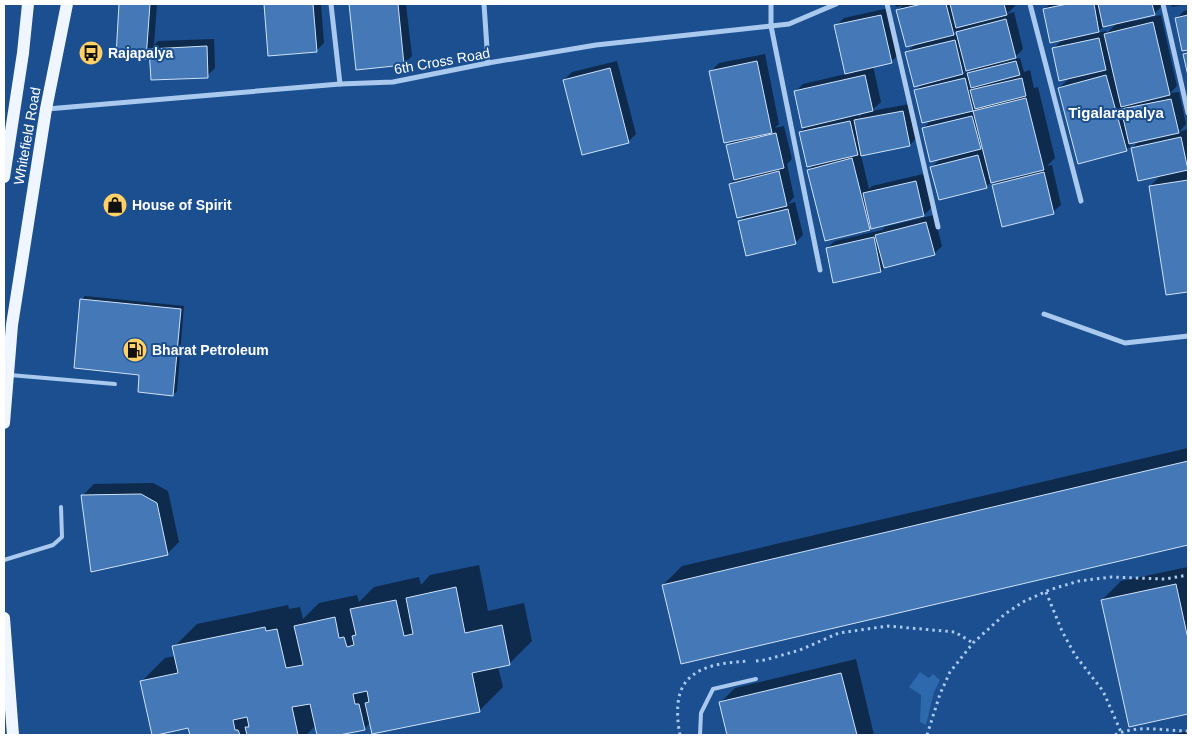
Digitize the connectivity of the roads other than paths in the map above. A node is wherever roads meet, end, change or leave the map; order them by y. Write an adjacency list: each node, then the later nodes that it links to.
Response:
1 (28, 4): 15 (main road, Whitefield Road)
2 (67, 4): 13 (main road, Whitefield Road)
3 (331, 4): 12 (street)
4 (484, 4): 11 (street)
5 (770, 4): 10 (street)
6 (836, 4): 10 (street, 6th Cross Road)
7 (887, 4): 17 (street)
8 (1030, 4): 16 (street)
9 (1163, 4): 14 (street)
10 (771, 26): 11 (street, 6th Cross Road); 18 (street)
11 (488, 64): 12 (street, 6th Cross Road)
12 (340, 84): 13 (street, 6th Cross Road)
13 (46, 109): 21 (main road, Whitefield Road)
14 (1188, 113)
15 (4, 177)
16 (1081, 201)
17 (938, 227)
18 (820, 270)
19 (1044, 314): 20 (street)
20 (1188, 336)
21 (8, 374): 22 (lane); 23 (main road, Whitefield Road)
22 (115, 384)
23 (4, 424)
24 (61, 507): 25 (lane)
25 (4, 560)
26 (4, 618): 28 (main road)
27 (756, 679): 29 (lane)
28 (13, 735)
29 (700, 735)

